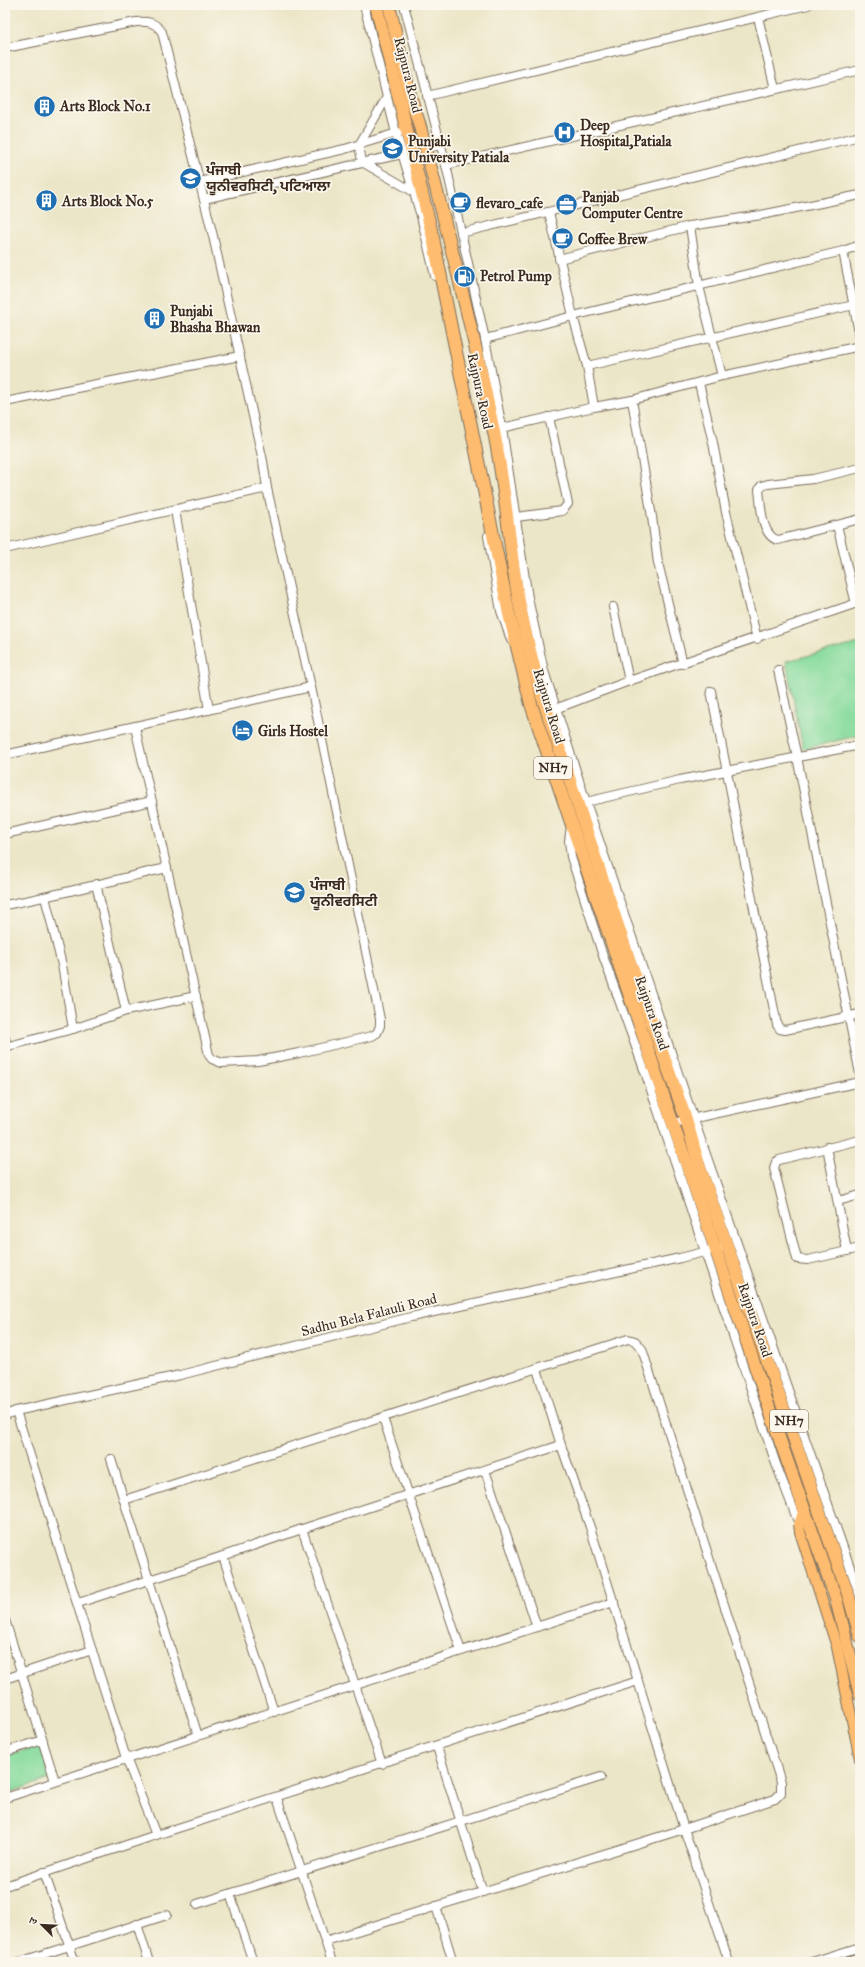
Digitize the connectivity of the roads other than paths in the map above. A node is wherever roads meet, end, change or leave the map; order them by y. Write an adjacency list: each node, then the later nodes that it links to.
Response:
1 (364, 5): 11 (street)
2 (376, 5): 55 (highway, Rajpura Road / NH7)
3 (389, 5): 51 (highway, Rajpura Road / NH7)
4 (404, 5): 10 (street)
5 (808, 5): 6 (street)
6 (758, 17): 9 (street); 10 (street)
7 (5, 48): 18 (street)
8 (860, 70): 9 (street)
9 (775, 89): 17 (street)
10 (427, 96): 17 (street)
11 (387, 97): 12 (street); 14 (street)
12 (398, 133): 14 (street); 15 (street)
13 (860, 136): 22 (street)
14 (359, 145): 16 (street); 18 (street)
15 (404, 153): 16 (street); 19 (street)
16 (362, 162): 19 (street); 21 (street)
17 (446, 165): 24 (street)
18 (199, 182): 21 (street)
19 (414, 192): 55 (street)
20 (860, 195): 23 (street)
21 (204, 199): 35 (street)
22 (549, 212): 24 (street); 27 (street)
23 (690, 226): 27 (street); 28 (street)
24 (461, 232): 33 (street)
25 (860, 245): 26 (street)
26 (843, 251): 28 (street); 29 (street)
27 (559, 258): 30 (street)
28 (699, 286): 30 (street); 31 (street)
29 (854, 305): 31 (street); 32 (street)
30 (572, 316): 33 (street); 36 (street)
31 (713, 338): 36 (street); 37 (street)
32 (860, 338)
33 (485, 339): 43 (street)
34 (860, 346): 37 (street)
35 (240, 356): 40 (street); 45 (street)
36 (587, 366): 41 (street)
37 (722, 376): 38 (street)
38 (699, 383): 39 (street); 54 (street)
39 (632, 400): 41 (street); 56 (street)
40 (5, 402)
41 (594, 407): 42 (street)
42 (549, 417): 43 (street); 47 (street)
43 (502, 428): 47 (street)
44 (860, 468): 49 (street)
45 (267, 488): 46 (street); 59 (street)
46 (175, 510): 50 (street); 62 (street)
47 (516, 517): 51 (street)
48 (860, 519): 49 (street)
49 (837, 525): 52 (street)
50 (5, 549)
51 (524, 600): 61 (street); 84 (highway, Rajpura Road / NH7)
52 (858, 603): 54 (street)
53 (613, 607): 58 (street)
54 (757, 639): 56 (street)
55 (518, 657): 70 (highway, Rajpura Road / NH7)
56 (683, 664): 58 (street)
57 (778, 670): 66 (street)
58 (629, 681): 61 (street)
59 (311, 687): 62 (street); 76 (street)
60 (711, 691): 67 (street)
61 (556, 709): 69 (street)
62 (209, 710): 63 (street)
63 (135, 727): 65 (street); 68 (street)
64 (860, 746): 66 (street)
65 (5, 755)
66 (797, 757): 67 (street); 79 (street)
67 (728, 771): 69 (street); 79 (street)
68 (152, 801): 71 (street); 72 (street)
69 (586, 802): 84 (street)
70 (572, 824): 85 (highway, Rajpura Road / NH7); 92 (street)
71 (5, 834)
72 (167, 868): 73 (street); 76 (street)
73 (96, 884): 74 (street); 77 (street)
74 (45, 897): 75 (street); 80 (street)
75 (5, 905)
76 (196, 996): 77 (street)
77 (126, 1011): 80 (street)
78 (860, 1014): 79 (street)
79 (849, 1017): 82 (street)
80 (72, 1028): 81 (street)
81 (6, 1044)
82 (860, 1074)
83 (860, 1082): 84 (street)
84 (690, 1118): 85 (street); 90 (highway, Rajpura Road / NH7); 109 (street)
85 (673, 1123): 92 (highway, Rajpura Road / NH7)
86 (860, 1140): 87 (street)
87 (827, 1147): 89 (street); 93 (street)
88 (860, 1195): 89 (street)
89 (838, 1201): 93 (street)
90 (728, 1245): 92 (street, Sadhu Bela Falauli Road); 109 (highway, NH7)
91 (860, 1248): 93 (street)
92 (710, 1250): 96 (street, Sadhu Bela Falauli Road); 104 (highway, Rajpura Road / NH7); 105 (street)
93 (847, 1251)
94 (537, 1369): 98 (street); 99 (street); 135 (street)
95 (5, 1409): 96 (street)
96 (16, 1411): 97 (street); 111 (street)
97 (5, 1415)
98 (383, 1418): 102 (street); 103 (street)
99 (561, 1445): 101 (street); 110 (street)
100 (111, 1459): 103 (street)
101 (485, 1470): 102 (street); 113 (street)
102 (409, 1494): 106 (street); 116 (street)
103 (124, 1500): 108 (street)
104 (804, 1510): 105 (main road); 121 (highway, NH7)
105 (799, 1524): 128 (main road)
106 (302, 1529): 107 (street); 120 (street)
107 (223, 1556): 108 (street); 122 (street)
108 (148, 1580): 111 (street); 123 (street)
109 (854, 1596): 114 (highway, NH7)
110 (614, 1602): 113 (street); 119 (street)
111 (78, 1603): 115 (street)
112 (5, 1620): 117 (street)
113 (537, 1627): 116 (street)
114 (860, 1636)
115 (92, 1650): 117 (street); 127 (street)
116 (461, 1651): 120 (street)
117 (22, 1673): 118 (street); 124 (street)
118 (5, 1679)
119 (638, 1681): 125 (street); 135 (street)
120 (354, 1686): 122 (street); 129 (street)
121 (860, 1695)
122 (274, 1712): 123 (street)
123 (198, 1736): 127 (street)
124 (43, 1740): 126 (street); 131 (street)
125 (437, 1747): 129 (street); 134 (street)
126 (5, 1752)
127 (126, 1758): 131 (street); 136 (street)
128 (860, 1759)
129 (382, 1764): 133 (street)
130 (601, 1776): 134 (street)
131 (55, 1781): 132 (street)
132 (5, 1798)
133 (277, 1798): 136 (street); 138 (street)
134 (461, 1822): 138 (street); 140 (street)
135 (684, 1829): 140 (street); 156 (street)
136 (156, 1835): 137 (street)
137 (44, 1872): 139 (street); 147 (street)
138 (302, 1872): 141 (street); 146 (street)
139 (5, 1886)
140 (483, 1892): 143 (street)
141 (230, 1894): 142 (street); 153 (street)
142 (197, 1904)
143 (436, 1906): 146 (street); 155 (street)
144 (167, 1915): 145 (street)
145 (137, 1924): 147 (street); 152 (street)
146 (325, 1941): 154 (street)
147 (70, 1946): 150 (street); 151 (street)
148 (860, 1947): 157 (street)
149 (860, 1957): 158 (street)
150 (19, 1962)
151 (75, 1962)
152 (149, 1962)
153 (253, 1962)
154 (332, 1962)
155 (453, 1962)
156 (729, 1962)
157 (812, 1962)
158 (842, 1962)

